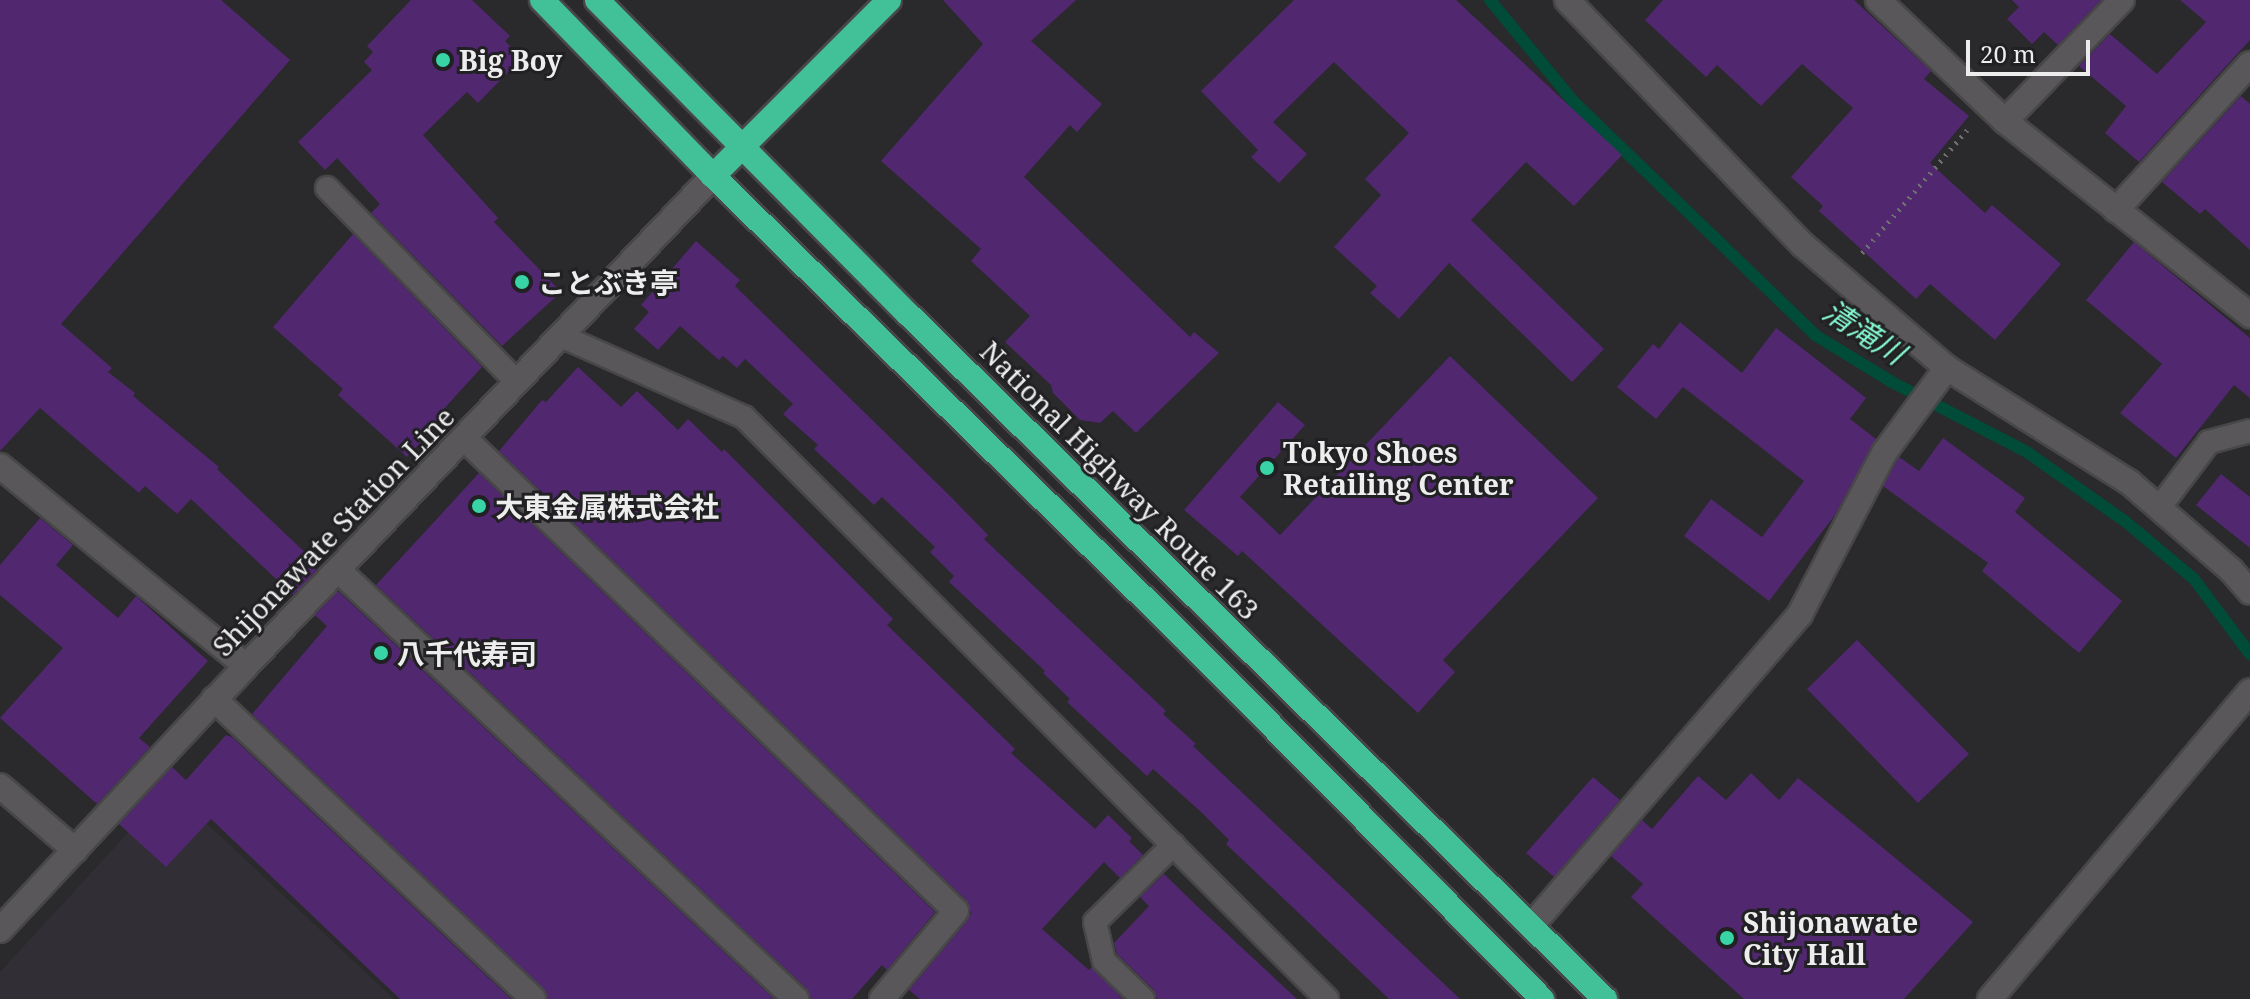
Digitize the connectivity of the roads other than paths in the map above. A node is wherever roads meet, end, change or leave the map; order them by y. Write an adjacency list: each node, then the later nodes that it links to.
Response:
1 (542, 0): 10 (highway)
2 (597, 0): 9 (highway, National Highway Route 163)
3 (889, 0): 9 (highway)
4 (1567, 0): 15 (street)
5 (1878, 0): 8 (street)
6 (2122, 0): 8 (street)
7 (2250, 64): 12 (street)
8 (1997, 113): 12 (street)
9 (741, 145): 10 (highway); 29 (highway, National Highway Route 163)
10 (713, 176): 14 (street, Shijonawate Station Line); 36 (highway)
11 (327, 188): 16 (lane)
12 (2116, 210): 13 (street)
13 (2250, 315)
14 (561, 336): 16 (street, Shijonawate Station Line); 27 (lane)
15 (1944, 371): 20 (street); 29 (street)
16 (517, 382): 18 (street, Shijonawate Station Line)
17 (2250, 431): 20 (lane)
18 (464, 438): 21 (street, Shijonawate Station Line); 33 (street)
19 (0, 466): 23 (street)
20 (2159, 508): 22 (street)
21 (338, 570): 23 (street, Shijonawate Station Line); 32 (street)
22 (2250, 592)
23 (246, 666): 25 (street, Shijonawate Station Line)
24 (2250, 691): 38 (street)
25 (214, 699): 28 (street, Shijonawate Station Line); 31 (street)
26 (0, 786): 28 (street)
27 (1173, 845): 34 (lane); 35 (lane)
28 (75, 850): 30 (street, Shijonawate Station Line)
29 (1531, 926): 37 (highway, National Highway Route 163)
30 (0, 930)
31 (533, 999)
32 (796, 999)
33 (882, 999)
34 (1143, 999)
35 (1327, 999)
36 (1542, 999)
37 (1605, 999)
38 (1990, 999)

